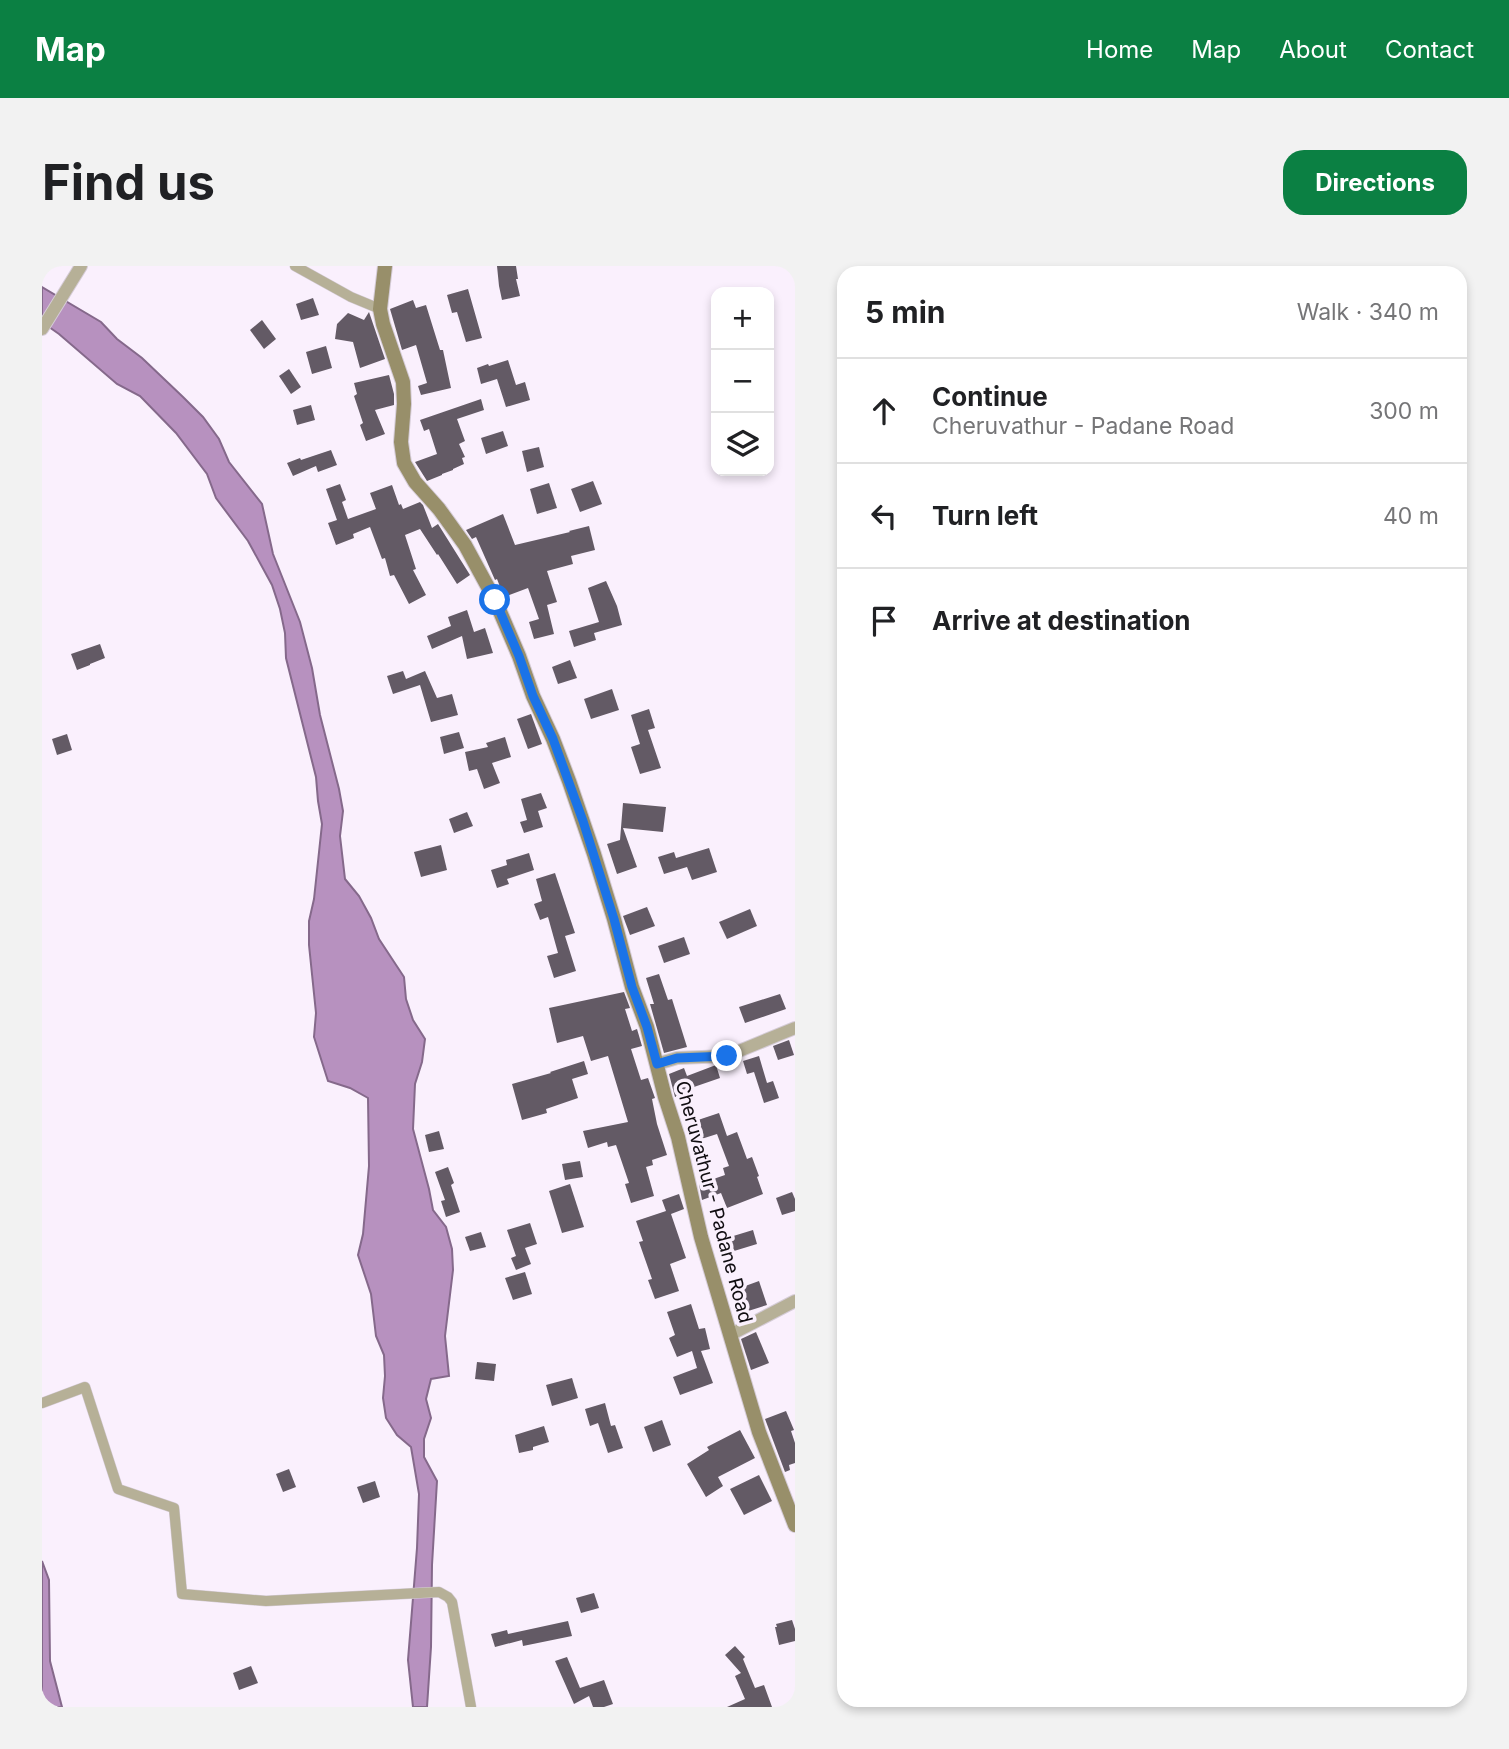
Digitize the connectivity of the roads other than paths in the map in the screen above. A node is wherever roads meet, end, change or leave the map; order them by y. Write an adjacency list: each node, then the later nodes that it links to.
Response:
1 (81, 266): 5 (street)
2 (295, 266): 4 (street)
3 (385, 266): 4 (main road)
4 (380, 309): 7 (main road, Cheruvathur - Padane Road)
5 (42, 329)
6 (795, 1028): 7 (street)
7 (657, 1064): 9 (main road, Cheruvathur - Padane Road)
8 (795, 1301): 9 (street)
9 (730, 1335): 11 (main road, Cheruvathur - Padane Road)
10 (42, 1403): 12 (street)
11 (795, 1525)
12 (471, 1707)

